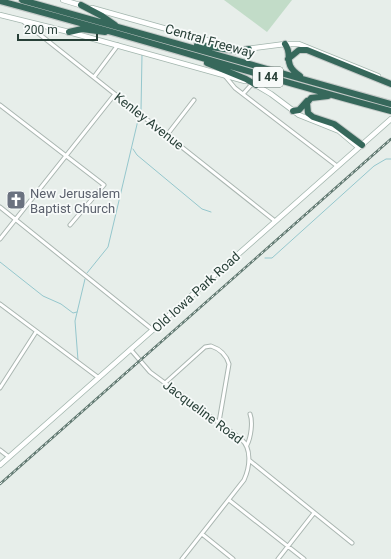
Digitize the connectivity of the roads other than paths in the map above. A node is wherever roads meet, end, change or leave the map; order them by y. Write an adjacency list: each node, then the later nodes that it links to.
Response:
1 (22, 0): 7 (highway, Central Freeway / I 44)
2 (63, 0): 4 (main road, Central Freeway)
3 (0, 1): 7 (highway, Central Freeway / I 44)
4 (81, 5): 7 (highway); 12 (main road, Central Freeway)
5 (0, 15): 6 (main road)
6 (22, 20): 8 (main road); 16 (street, Kenley Avenue)
7 (120, 30): 8 (highway); 9 (highway, Central Freeway / I 44); 13 (highway, Central Freeway / I 44)
8 (69, 32): 11 (main road)
9 (172, 42): 12 (highway); 18 (highway, Central Freeway / I 44)
10 (285, 44): 12 (main road, Central Freeway); 14 (highway); 19 (main road, Central Freeway)
11 (118, 46): 15 (main road); 16 (street)
12 (249, 49)
13 (199, 58): 20 (highway); 25 (highway, Central Freeway / I 44)
14 (288, 59): 18 (highway); 21 (highway)
15 (225, 76): 17 (main road); 22 (street)
16 (94, 77): 23 (street, Kenley Avenue)
17 (236, 79): 20 (main road); 22 (street)
18 (305, 80): 28 (highway, Central Freeway / I 44)
19 (391, 81)
20 (254, 84): 24 (street); 30 (main road)
21 (391, 84)
22 (233, 86): 24 (street)
23 (115, 94): 33 (street, Kenley Avenue); 35 (street)
24 (243, 94): 36 (street)
25 (338, 96): 27 (highway); 31 (highway, Central Freeway / I 44)
26 (194, 100): 33 (street)
27 (309, 100): 30 (highway); 34 (highway)
28 (390, 104)
29 (0, 105): 35 (street)
30 (293, 111): 34 (main road)
31 (391, 111)
32 (391, 119): 34 (main road, Old Iowa Park Road)
33 (167, 135): 39 (street, Kenley Avenue)
34 (360, 146): 36 (main road, Old Iowa Park Road)
35 (66, 156): 38 (street); 40 (street)
36 (337, 166): 39 (main road, Old Iowa Park Road)
37 (0, 207): 38 (street)
38 (15, 220): 41 (street); 43 (street)
39 (276, 221): 43 (main road, Old Iowa Park Road)
40 (70, 225)
41 (0, 239)
42 (0, 304): 44 (street)
43 (154, 330): 45 (main road, Old Iowa Park Road)
44 (36, 332): 46 (street); 48 (street)
45 (131, 350): 46 (main road, Old Iowa Park Road); 47 (street, Jacqueline Road)
46 (99, 378): 53 (main road, Old Iowa Park Road)
47 (165, 383): 50 (street, Jacqueline Road); 50 (street)
48 (0, 388)
49 (250, 414): 51 (street)
50 (219, 422): 51 (street, Jacqueline Road)
51 (247, 445): 54 (street, Jacqueline Road)
52 (0, 450): 53 (street)
53 (9, 457): 55 (main road, Old Iowa Park Road)
54 (249, 460): 56 (street, Jacqueline Road); 57 (street)
55 (0, 465)
56 (229, 500): 58 (street, Jacqueline Road); 60 (street)
57 (314, 513): 59 (street); 60 (street)
58 (202, 534): 61 (street, Jacqueline Road); 62 (street)
59 (352, 543)
60 (288, 546): 63 (street); 64 (street)
61 (182, 559)
62 (233, 559)
63 (278, 559)
64 (304, 559)

